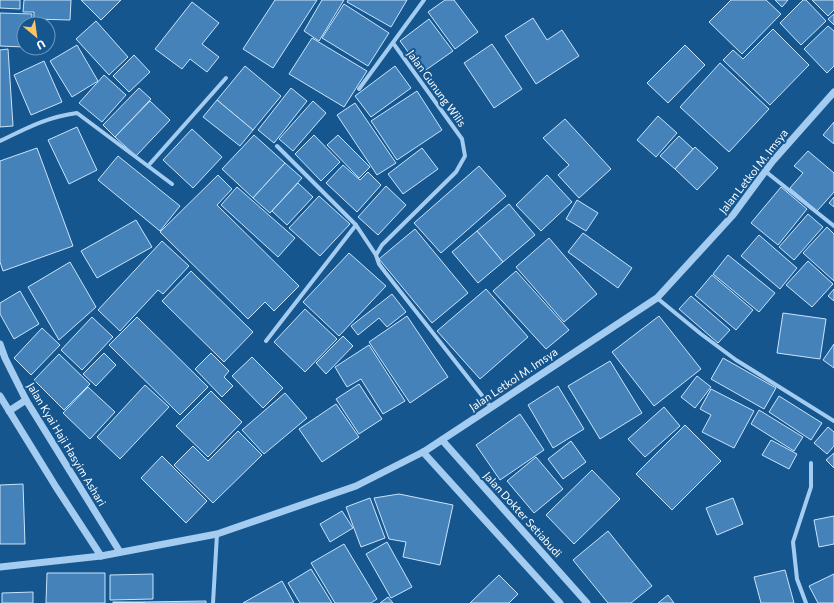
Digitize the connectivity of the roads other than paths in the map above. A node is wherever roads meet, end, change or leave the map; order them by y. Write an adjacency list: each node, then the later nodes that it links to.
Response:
1 (424, 0): 2 (street)
2 (393, 43): 4 (street); 13 (street, Jalan Gunung Wilis)
3 (226, 78): 8 (street)
4 (359, 89)
5 (834, 92): 9 (street, Jalan Letkol M. Imsya)
6 (0, 141): 8 (street)
7 (277, 146): 11 (street)
8 (148, 166): 10 (street)
9 (765, 172): 12 (street); 14 (street, Jalan Letkol M. Imsya)
10 (172, 184)
11 (356, 225): 13 (street); 15 (street)
12 (834, 226)
13 (376, 255): 19 (street)
14 (657, 298): 19 (street, Jalan Letkol M. Imsya); 21 (street)
15 (266, 341)
16 (0, 344): 18 (street, Jalan Kyai Haji Hasyim Ashari)
17 (0, 396): 20 (street)
18 (26, 400): 20 (street); 26 (street, Jalan Kyai Haji Hasyim Ashari)
19 (491, 407): 22 (street, Jalan Letkol M. Imsya)
20 (9, 411): 27 (street)
21 (834, 421)
22 (442, 440): 23 (street, Jalan Letkol M. Imsya); 31 (street, Jalan Dokter Setiabudi)
23 (423, 452): 25 (street, Jalan Letkol M. Imsya); 30 (street)
24 (811, 463): 32 (street)
25 (217, 534): 26 (street, Jalan Letkol M. Imsya); 29 (street)
26 (120, 552): 27 (street, Jalan Letkol M. Imsya)
27 (101, 556): 28 (street, Jalan Letkol M. Imsya)
28 (0, 568)
29 (213, 603)
30 (560, 603)
31 (588, 603)
32 (806, 603)

